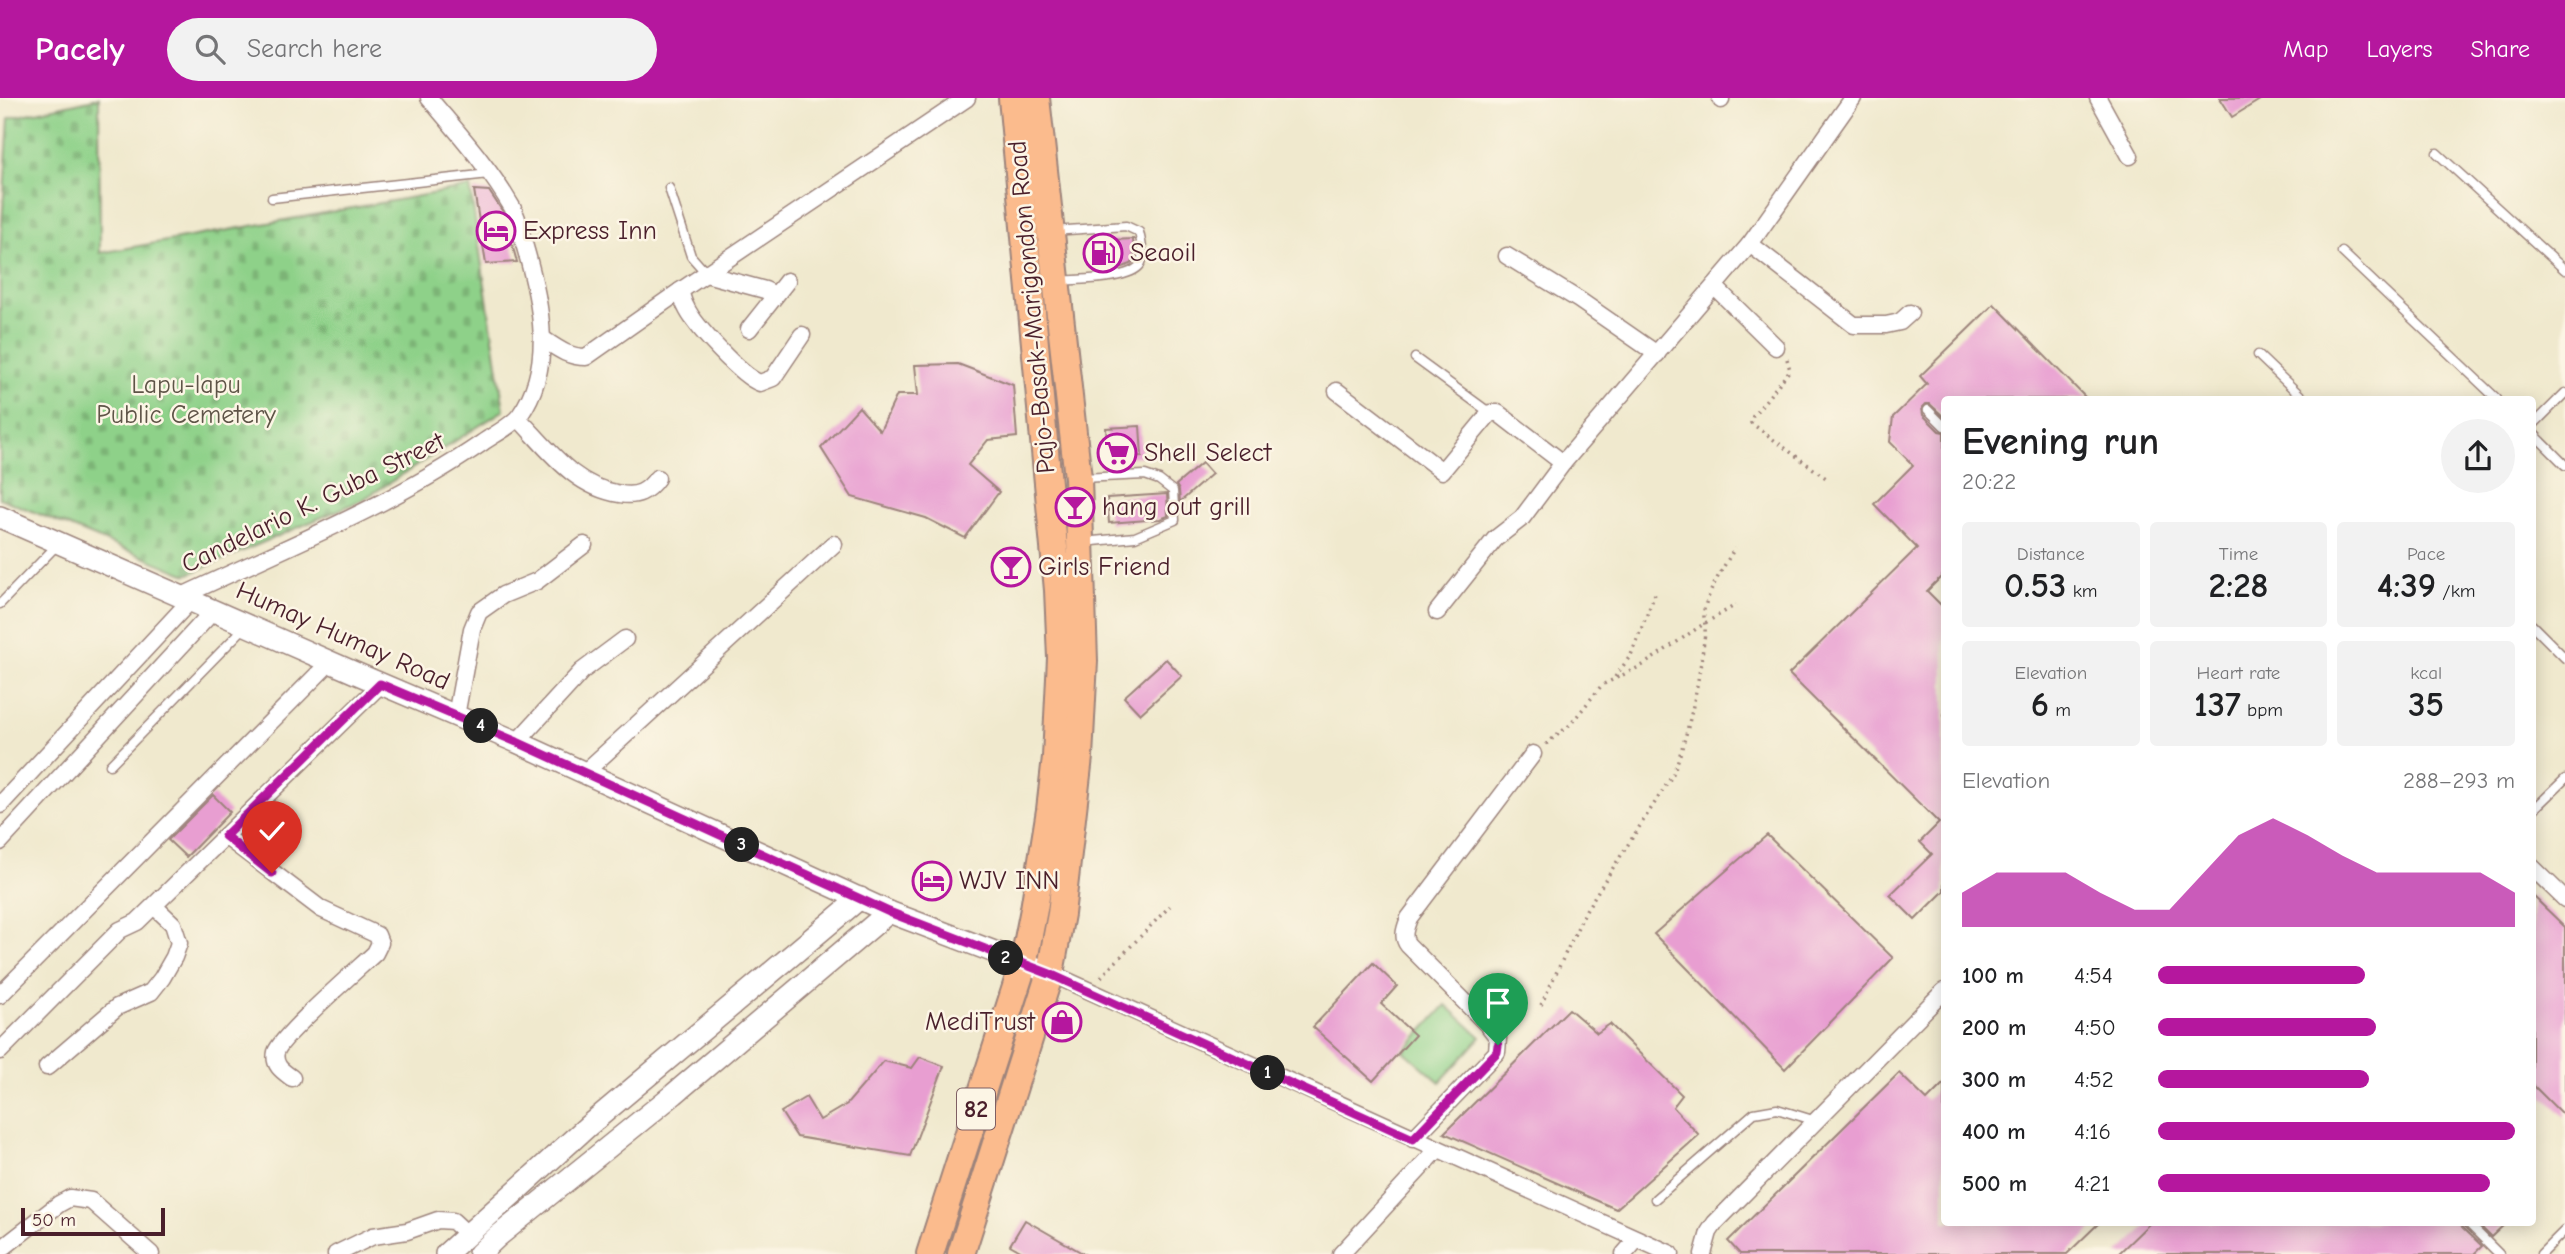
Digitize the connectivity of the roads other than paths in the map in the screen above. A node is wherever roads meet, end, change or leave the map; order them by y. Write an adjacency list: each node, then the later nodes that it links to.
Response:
1 (429, 98): 9 (street, Candelario K. Guba Street)
2 (967, 98): 17 (street)
3 (1012, 98): 75 (main road, Pajo-Basak-Marigondon Road / 82)
4 (1036, 98): 12 (main road, Pajo-Basak-Marigondon Road / 82)
5 (1853, 98): 13 (street)
6 (2098, 98): 8 (street)
7 (2437, 153): 16 (lane)
8 (2130, 156)
9 (492, 173): 11 (lane); 26 (street, Candelario K. Guba Street)
10 (668, 188): 17 (lane)
11 (272, 198)
12 (1051, 231): 19 (main road, Pajo-Basak-Marigondon Road / 82); 19 (lane)
13 (1750, 244): 20 (street); 23 (street)
14 (2342, 252): 34 (lane)
15 (1507, 256): 28 (street)
16 (2565, 270)
17 (706, 274): 21 (street); 22 (street)
18 (787, 281): 22 (street)
19 (1057, 281): 44 (main road, Pajo-Basak-Marigondon Road / 82)
20 (1715, 287): 27 (street); 28 (street)
21 (680, 291): 25 (street); 26 (street)
22 (775, 295): 24 (street)
23 (1910, 313)
24 (749, 329)
25 (802, 335)
26 (543, 339): 37 (street, Candelario K. Guba Street)
27 (1776, 347)
28 (1657, 354): 41 (street)
29 (2258, 355): 33 (lane)
30 (1415, 358): 36 (lane)
31 (1337, 391): 36 (street)
32 (2565, 393): 38 (lane)
33 (2301, 396)
34 (2494, 396)
35 (1928, 410): 39 (lane)
36 (1490, 413): 41 (street)
37 (518, 418): 43 (street); 50 (street, Candelario K. Guba Street)
38 (2536, 422)
39 (1941, 423)
40 (2536, 436): 42 (lane)
41 (1563, 463): 53 (street)
42 (2565, 465)
43 (657, 478)
44 (1078, 478): 46 (main road, Pajo-Basak-Marigondon Road / 82); 46 (lane)
45 (0, 517): 47 (street, Humay Humay Road)
46 (1080, 542): 76 (main road, Pajo-Basak-Marigondon Road / 82)
47 (58, 544): 50 (street, Humay Humay Road); 51 (lane)
48 (834, 544): 64 (street)
49 (584, 545): 60 (street)
50 (185, 599): 52 (street, Humay Humay Road); 66 (street)
51 (0, 604)
52 (214, 610): 54 (street, Humay Humay Road); 69 (street)
53 (1437, 612)
54 (247, 625): 58 (street, Humay Humay Road); 63 (lane)
55 (2536, 629): 57 (lane)
56 (625, 639): 61 (street)
57 (2565, 659)
58 (330, 662): 59 (street, Humay Humay Road); 78 (street)
59 (380, 684): 60 (street, Humay Humay Road); 68 (street)
60 (456, 716): 61 (street, Humay Humay Road)
61 (517, 742): 64 (street, Humay Humay Road)
62 (1533, 754): 85 (street)
63 (110, 765)
64 (584, 773): 71 (street, Humay Humay Road)
65 (2565, 779): 67 (lane)
66 (0, 806)
67 (2536, 807)
68 (225, 836): 73 (street); 82 (street)
69 (0, 842)
70 (2536, 871): 72 (street)
71 (860, 898): 74 (street, Humay Humay Road); 81 (street)
72 (2565, 899)
73 (154, 905): 79 (street); 80 (street)
74 (889, 912): 75 (street, Humay Humay Road); 83 (street)
75 (1023, 965): 76 (street, Humay Humay Road); 98 (main road, Pajo-Basak-Marigondon Road / 82)
76 (1050, 974): 85 (street); 99 (main road, Pajo-Basak-Marigondon Road / 82)
77 (1941, 994): 84 (street)
78 (0, 995)
79 (0, 1051)
80 (47, 1067)
81 (654, 1070): 83 (street); 90 (street)
82 (292, 1078)
83 (674, 1094): 97 (street)
84 (1816, 1121): 87 (lane); 102 (street)
85 (1413, 1139): 86 (street)
86 (1437, 1150): 91 (street); 93 (street)
87 (1655, 1199)
88 (2471, 1226): 103 (lane)
89 (2565, 1230): 104 (lane)
90 (467, 1234): 95 (street); 96 (street)
91 (1637, 1239): 100 (street); 101 (street)
92 (0, 1250): 94 (street)
93 (1345, 1253)
94 (151, 1254)
95 (336, 1254)
96 (446, 1254)
97 (479, 1254)
98 (930, 1254)
99 (961, 1254)
100 (1624, 1254)
101 (1671, 1254)
102 (1703, 1254)
103 (2499, 1254)
104 (2541, 1254)

